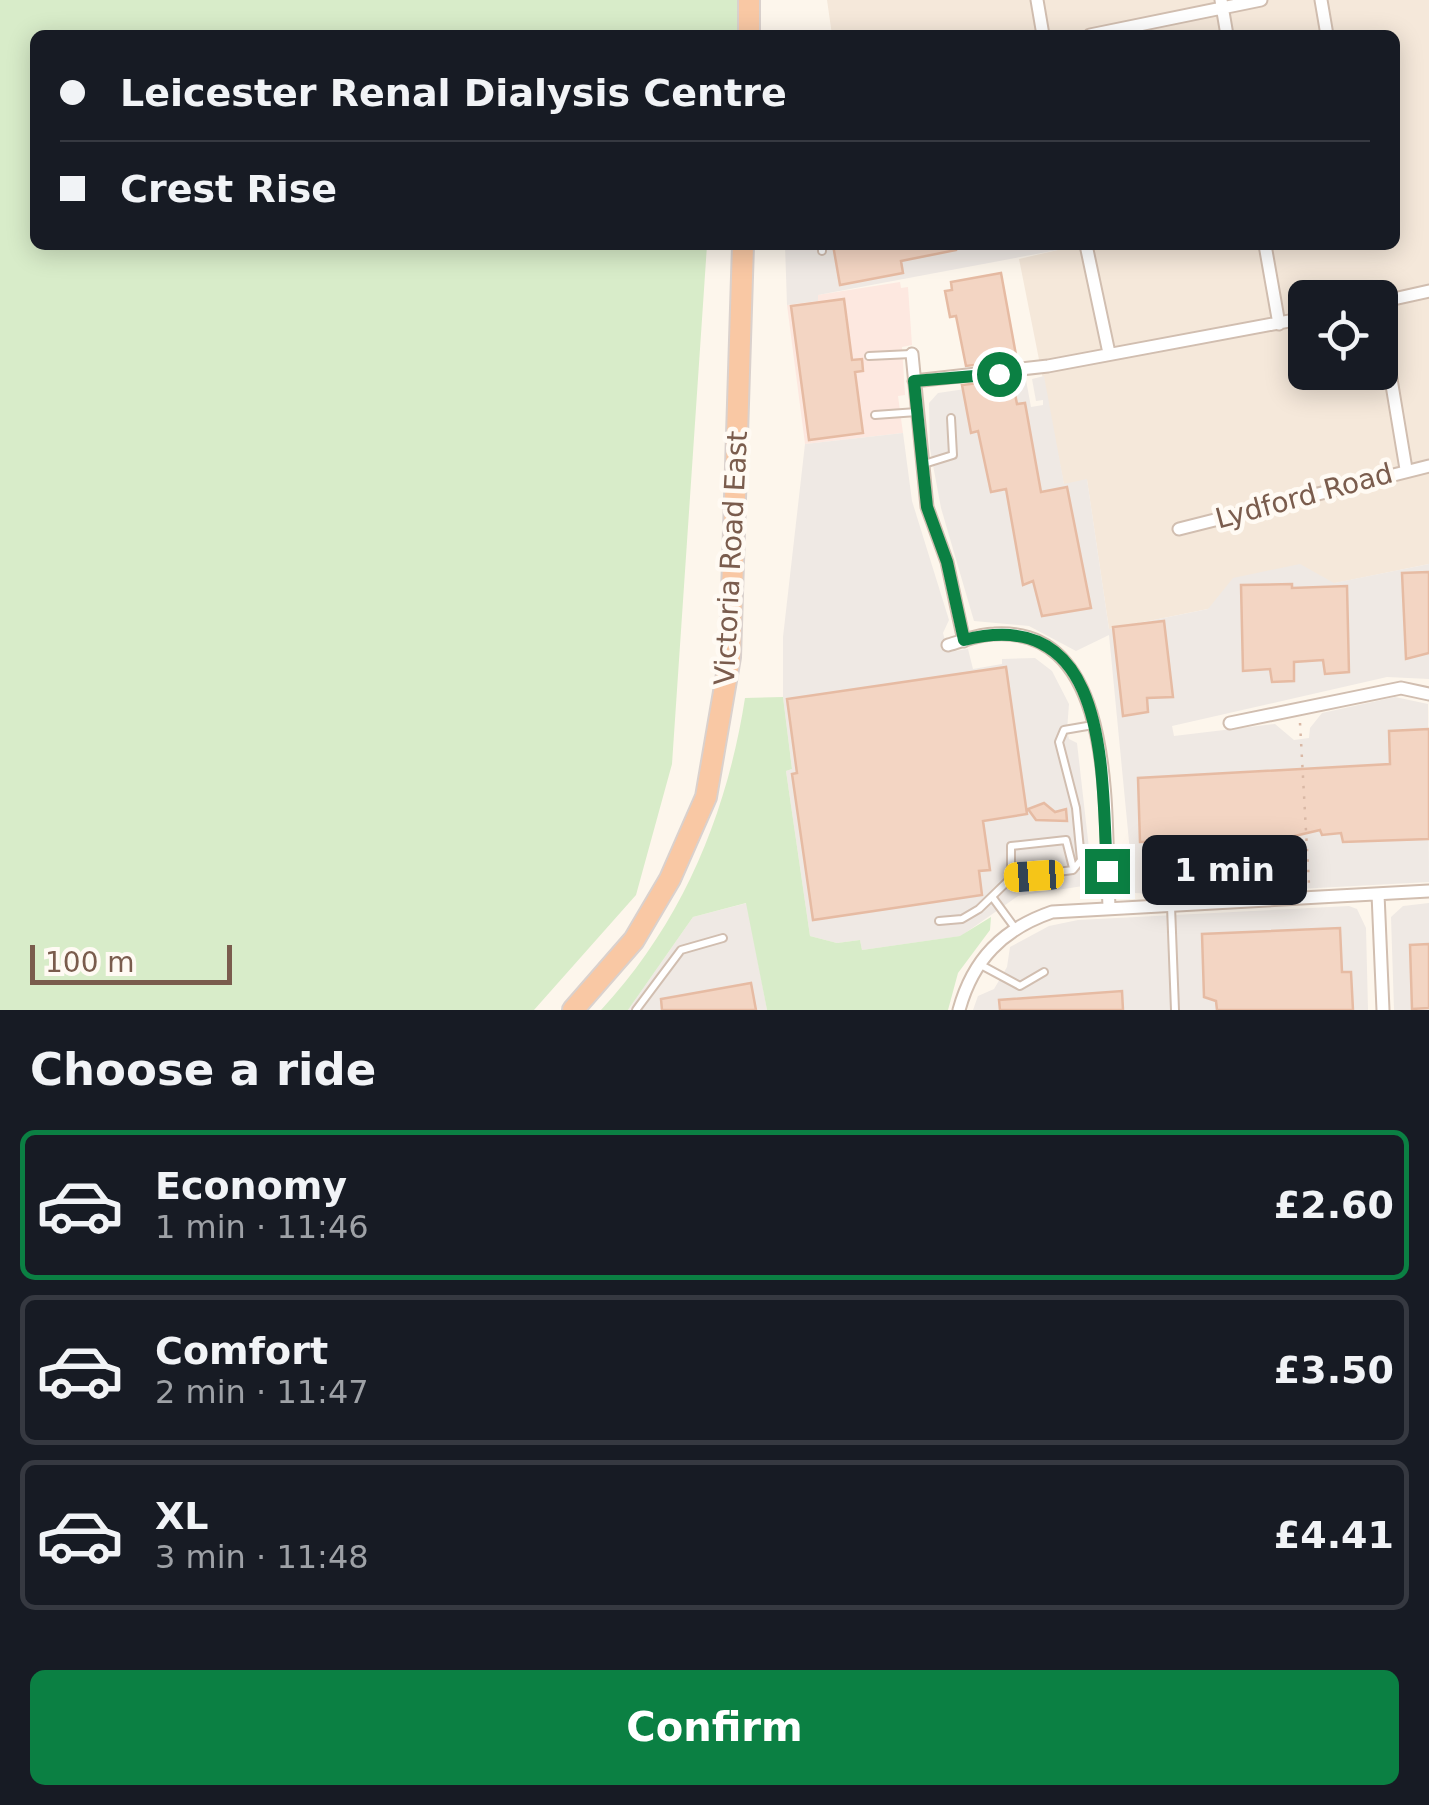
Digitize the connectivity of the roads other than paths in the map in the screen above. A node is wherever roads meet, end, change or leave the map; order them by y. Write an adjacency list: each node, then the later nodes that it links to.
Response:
1 (749, 0): 6 (highway)
2 (1037, 0): 7 (street)
3 (1261, 0): 5 (street)
4 (1321, 0): 10 (street)
5 (1222, 4): 8 (street); 9 (street)
6 (749, 30)
7 (1042, 30)
8 (1111, 30)
9 (1227, 30)
10 (1326, 30)
11 (744, 250): 47 (highway, Victoria Road East)
12 (1087, 250): 18 (street)
13 (1266, 250): 17 (street)
14 (1429, 291): 15 (street)
15 (1398, 298)
16 (1288, 322): 17 (street)
17 (1279, 324): 18 (street)
18 (1109, 353): 21 (street)
19 (912, 354): 20 (lane); 21 (street)
20 (869, 356)
21 (914, 381): 23 (street)
22 (1393, 390): 28 (street)
23 (916, 412): 24 (lane); 26 (street)
24 (875, 415)
25 (951, 418): 26 (lane)
26 (922, 464): 30 (street)
27 (1429, 466): 28 (street, Lydford Road)
28 (1406, 469): 29 (street, Lydford Road)
29 (1179, 528)
30 (964, 640): 31 (street); 34 (street)
31 (948, 644)
32 (1429, 694): 33 (street)
33 (1230, 723)
34 (1093, 725): 35 (lane); 41 (street)
35 (1073, 870): 36 (lane); 36 (lane)
36 (1011, 878): 39 (lane)
37 (1429, 890): 38 (street)
38 (1378, 894): 40 (street); 51 (street)
39 (993, 898): 42 (lane); 43 (lane)
40 (1171, 905): 41 (street); 50 (lane)
41 (1109, 906): 43 (street)
42 (939, 922)
43 (1015, 928): 45 (street)
44 (723, 938): 48 (lane)
45 (978, 963): 46 (lane); 49 (street)
46 (1044, 972)
47 (574, 1010)
48 (636, 1010)
49 (959, 1010)
50 (1175, 1010)
51 (1382, 1010)

